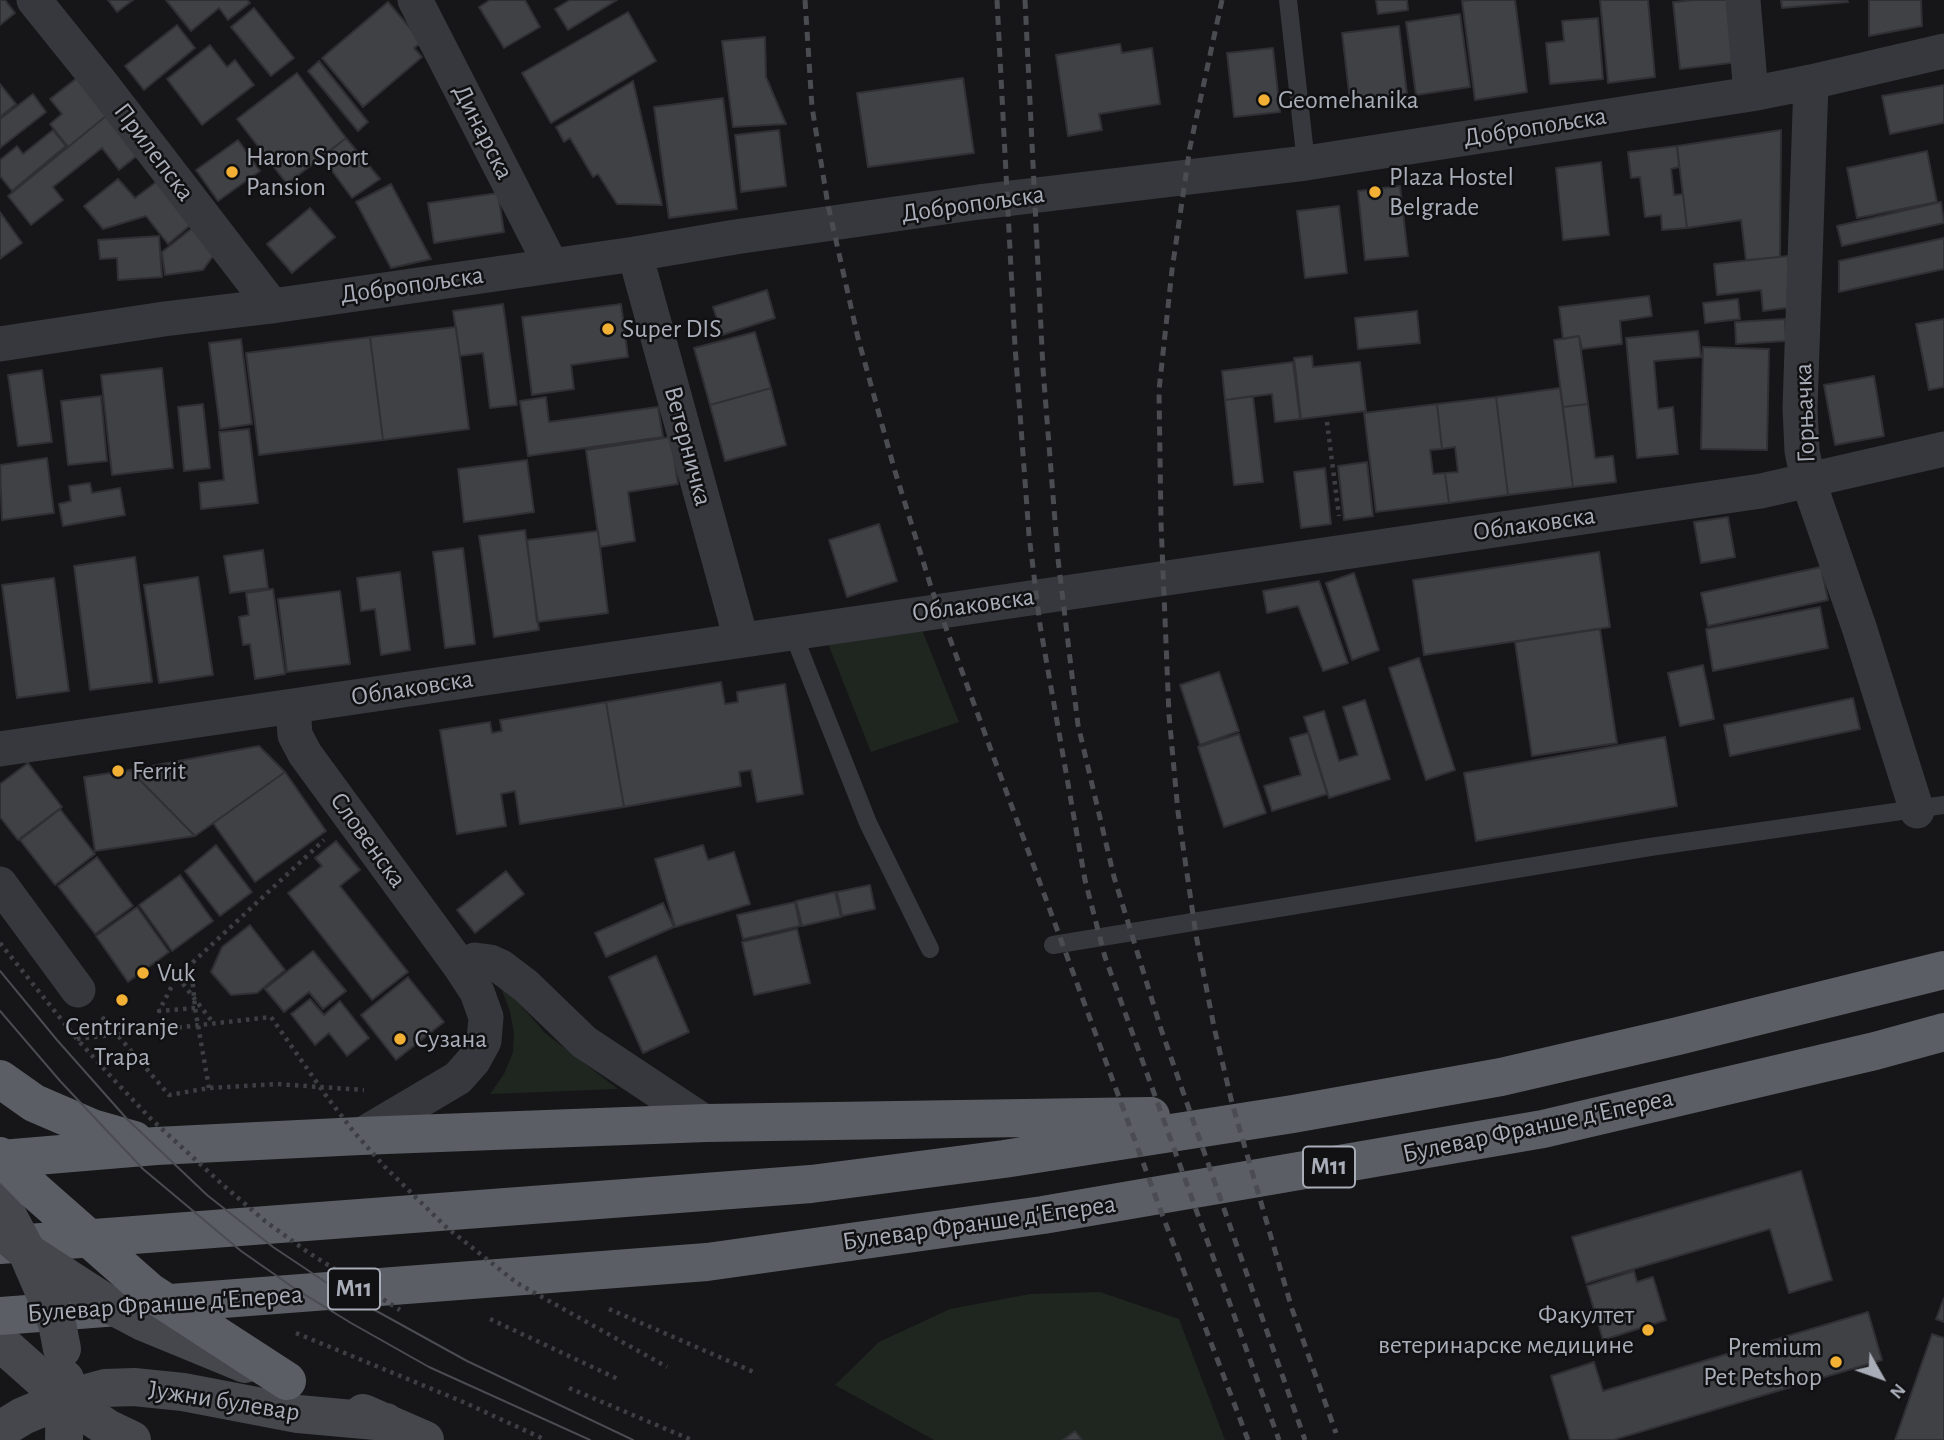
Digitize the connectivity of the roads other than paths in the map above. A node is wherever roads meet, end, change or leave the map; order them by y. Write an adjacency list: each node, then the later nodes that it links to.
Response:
1 (34, 0): 11 (street, Прилепска)
2 (415, 0): 10 (street, Динарска)
3 (1289, 0): 8 (lane)
4 (1743, 0): 7 (street)
5 (1944, 51): 6 (street, Добропољска)
6 (1811, 82): 7 (street, Добропољска); 14 (street, Горњачка)
7 (1751, 94): 8 (street, Добропољска)
8 (1306, 163): 9 (street, Добропољска)
9 (635, 254): 10 (street, Добропољска); 16 (street, Ветерничка)
10 (551, 265): 11 (street, Добропољска)
11 (272, 306): 12 (street, Добропољска)
12 (0, 344)
13 (1944, 449): 14 (street, Облаковска)
14 (1808, 480): 15 (street, Облаковска); 19 (street, Горњачка)
15 (792, 631): 16 (street, Облаковска); 22 (lane)
16 (741, 639): 17 (street, Облаковска)
17 (293, 707): 18 (street, Облаковска); 23 (street, Словенска)
18 (0, 749)
19 (1931, 808): 21 (lane)
20 (0, 884): 25 (street)
21 (1053, 945)
22 (930, 949)
23 (460, 966): 29 (street); 30 (street, Словенска)
24 (1944, 970): 28 (highway, M11)
25 (78, 990)
26 (1944, 1032): 35 (highway, Булевар Франше д'Епереа / M11)
27 (0, 1079): 31 (highway)
28 (1293, 1114): 29 (highway); 34 (highway, M11)
29 (705, 1123): 30 (highway)
30 (360, 1136): 31 (highway)
31 (156, 1146): 32 (highway)
32 (0, 1158): 37 (highway, bridge)
33 (0, 1201): 34 (main road, bridge)
34 (9, 1242): 37 (main road, bridge); 38 (main road, bridge)
35 (0, 1316)
36 (10, 1352): 38 (main road)
37 (287, 1381): 39 (main road)
38 (64, 1399): 39 (main road, Јужни булевар); 40 (main road, Јужни булевар); 41 (main road); 42 (main road)
39 (386, 1422): 43 (main road)
40 (0, 1430)
41 (64, 1440)
42 (132, 1440)
43 (425, 1440)

